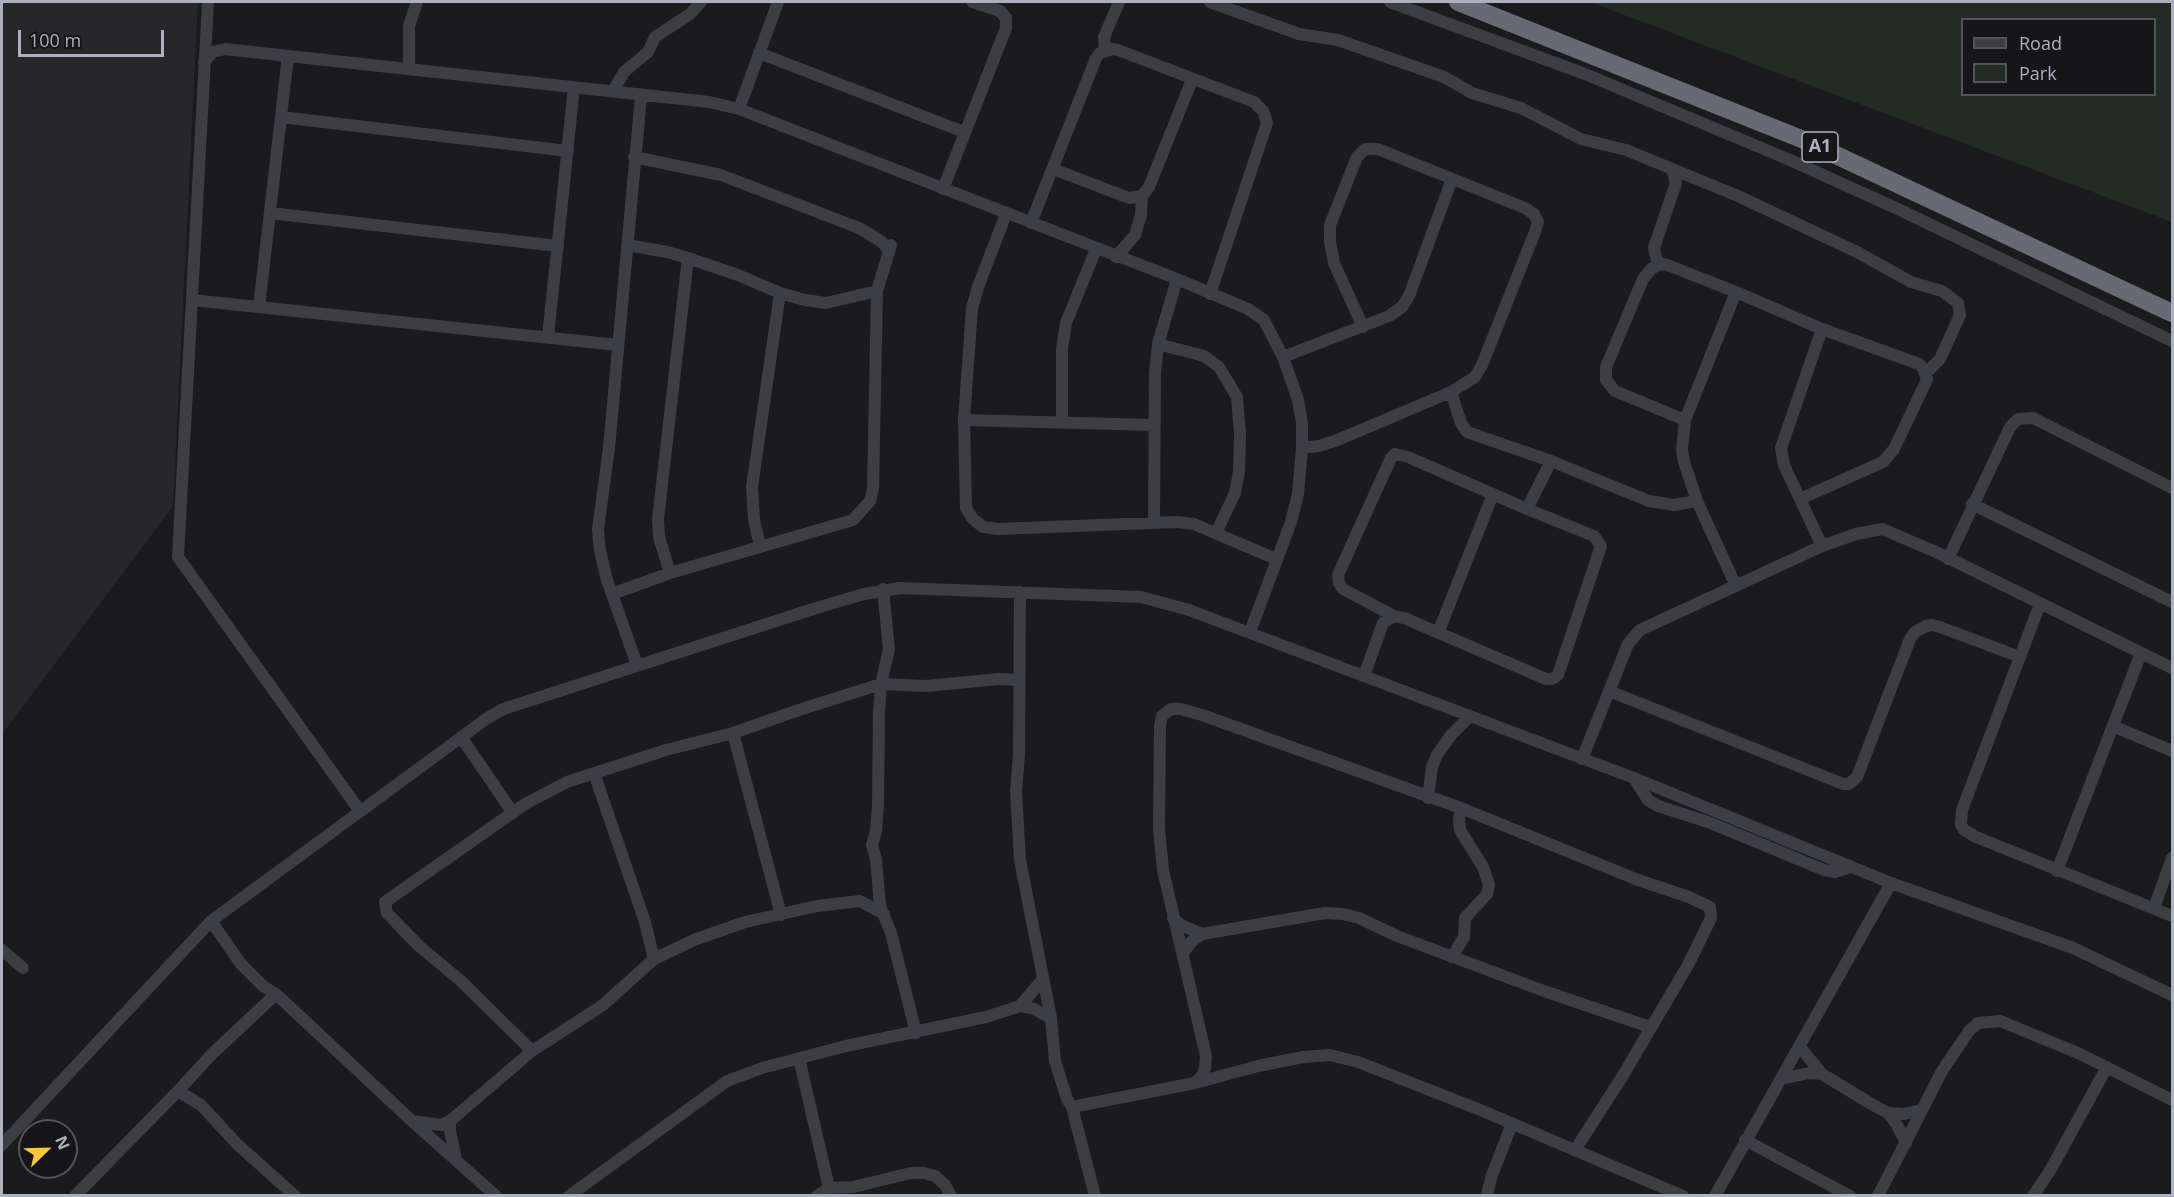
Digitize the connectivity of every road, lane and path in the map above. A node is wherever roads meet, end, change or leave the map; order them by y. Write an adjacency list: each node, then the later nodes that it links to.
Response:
1 (208, 2): 13 (street)
2 (417, 2): 14 (street)
3 (701, 2): 17 (street)
4 (778, 2): 11 (street)
5 (972, 2): 21 (street)
6 (1119, 2): 10 (street)
7 (1210, 2): 25 (street)
8 (1390, 2): 49 (street)
9 (1458, 2): 45 (highway, A1)
10 (1106, 51): 15 (street); 24 (street)
11 (759, 53): 19 (street); 21 (street)
12 (288, 56): 13 (street); 14 (street); 20 (street)
13 (204, 62): 43 (street)
14 (410, 69): 16 (street)
15 (1192, 80): 28 (street); 42 (street)
16 (574, 87): 17 (street); 22 (street)
17 (614, 91): 18 (street)
18 (641, 96): 19 (street); 23 (street)
19 (739, 109): 27 (street)
20 (281, 117): 22 (street); 29 (street)
21 (964, 132): 27 (street)
22 (568, 150): 33 (street)
23 (634, 157): 32 (street); 39 (street)
24 (1053, 169): 28 (street); 31 (street)
25 (1672, 170): 37 (street); 53 (street)
26 (1452, 179): 46 (street); 46 (street); 54 (street)
27 (943, 189): 30 (street)
28 (1142, 196): 35 (street)
29 (270, 213): 33 (street); 44 (street)
30 (1006, 214): 31 (street); 55 (street)
31 (1030, 223): 34 (street)
32 (627, 245): 36 (street); 51 (street)
33 (558, 246): 48 (street)
34 (1096, 249): 35 (street); 57 (street)
35 (1116, 257): 38 (street)
36 (688, 258): 41 (street); 73 (street)
37 (1658, 265): 40 (street); 56 (street)
38 (1177, 279): 42 (street); 50 (street)
39 (877, 291): 41 (street); 69 (street)
40 (1737, 292): 47 (street); 56 (street)
41 (780, 293): 69 (street)
42 (1210, 294): 52 (street)
43 (192, 300): 44 (street); 101 (street)
44 (260, 307): 48 (street)
45 (2172, 313)
46 (1363, 327): 52 (street)
47 (1822, 329): 53 (street); 63 (street)
48 (548, 337): 51 (street)
49 (2172, 341)
50 (1158, 344): 58 (street); 68 (street)
51 (617, 345): 77 (street)
52 (1283, 357): 59 (street)
53 (1926, 373): 63 (street)
54 (1451, 392): 59 (street); 60 (street)
55 (964, 420): 57 (street); 67 (street)
56 (1685, 420): 64 (street)
57 (1062, 423): 58 (street)
58 (1154, 425): 67 (street)
59 (1302, 448): 71 (street)
60 (1551, 461): 64 (street); 66 (street)
61 (2172, 488): 65 (street)
62 (1492, 494): 66 (street); 80 (street); 82 (street)
63 (1800, 499): 70 (street)
64 (1697, 501): 74 (street)
65 (1972, 504): 72 (street); 78 (street)
66 (1527, 509): 82 (street)
67 (1154, 523): 68 (street)
68 (1216, 532): 71 (street)
69 (760, 546): 73 (street)
70 (1822, 546): 72 (street); 74 (street)
71 (1276, 559): 81 (street)
72 (1948, 559): 79 (street)
73 (670, 573): 77 (street)
74 (1736, 586): 90 (street)
75 (884, 589): 76 (street); 85 (street); 89 (street)
76 (1020, 592): 81 (street); 88 (street)
77 (612, 594): 85 (street)
78 (2172, 602)
79 (2040, 604): 83 (street); 84 (street)
80 (1394, 616): 82 (street); 87 (street)
81 (1250, 632): 87 (street)
82 (1438, 633)
83 (2141, 653): 86 (street); 92 (street)
84 (2020, 657): 90 (street); 107 (street)
85 (637, 665): 94 (street)
86 (2172, 668)
87 (1364, 676): 91 (street)
88 (1019, 680): 89 (street); 123 (street)
89 (881, 684): 93 (street); 108 (street)
90 (1610, 691): 96 (street)
91 (1470, 716): 96 (street); 99 (street)
92 (2113, 726): 95 (street); 107 (street)
93 (733, 734): 97 (street); 113 (street)
94 (460, 736): 101 (street); 102 (street)
95 (2172, 751)
96 (1582, 759): 98 (street)
97 (594, 773): 102 (street); 121 (street)
98 (1634, 778): 103 (street); 104 (street)
99 (1428, 798): 100 (street); 115 (street)
100 (1461, 808): 120 (street); 128 (street)
101 (360, 811): 116 (street)
102 (513, 813): 131 (street)
103 (1775, 836): 104 (street); 106 (street)
104 (1769, 849): 106 (street)
105 (2172, 858): 111 (street)
106 (1851, 867): 109 (street)
107 (2057, 871): 111 (street)
108 (877, 882): 110 (street); 112 (street)
109 (1892, 883): 125 (street); 130 (street)
110 (860, 901): 112 (street); 113 (street)
111 (2154, 908): 114 (street)
112 (884, 914): 129 (street)
113 (781, 915): 121 (street)
114 (2172, 916)
115 (1173, 918): 117 (street); 119 (street)
116 (211, 921): 124 (street); 149 (street)
117 (1202, 934): 119 (street); 120 (street)
118 (2, 950): 122 (street)
119 (1183, 953): 132 (street)
120 (1452, 957): 128 (street)
121 (654, 959): 131 (street)
122 (23, 968)
123 (1043, 979): 126 (street); 127 (street)
124 (276, 994): 139 (street); 144 (street)
125 (2172, 994)
126 (1020, 1006): 127 (street); 129 (street)
127 (1051, 1018): 141 (street)
128 (1650, 1027): 150 (street)
129 (916, 1033): 133 (street)
130 (1800, 1047): 136 (street); 137 (street)
131 (532, 1051): 145 (street)
132 (1206, 1056): 135 (street); 138 (street)
133 (799, 1058): 152 (street); 157 (street)
134 (2107, 1067): 140 (street); 142 (street); 165 (street)
135 (1229, 1074): 138 (street); 146 (street)
136 (1822, 1074): 137 (street); 143 (street)
137 (1781, 1079): 147 (street)
138 (1195, 1083): 141 (street)
139 (178, 1091): 154 (street); 155 (street)
140 (2172, 1100)
141 (1072, 1107): 160 (street)
142 (1921, 1110): 143 (street); 148 (street)
143 (1888, 1113): 148 (street)
144 (412, 1121): 145 (street); 151 (street)
145 (450, 1121): 151 (street)
146 (1512, 1124): 150 (street); 153 (street)
147 (1745, 1140): 162 (street); 163 (street)
148 (1906, 1143): 164 (street)
149 (2, 1145)
150 (1575, 1150): 161 (street)
151 (456, 1159): 156 (street)
152 (829, 1188): 158 (street); 159 (street)
153 (1487, 1194)
154 (75, 1196)
155 (296, 1196)
156 (496, 1196)
157 (569, 1196)
158 (817, 1196)
159 (951, 1196)
160 (1095, 1196)
161 (1683, 1196)
162 (1715, 1196)
163 (1850, 1196)
164 (1878, 1196)
165 (2033, 1196)

